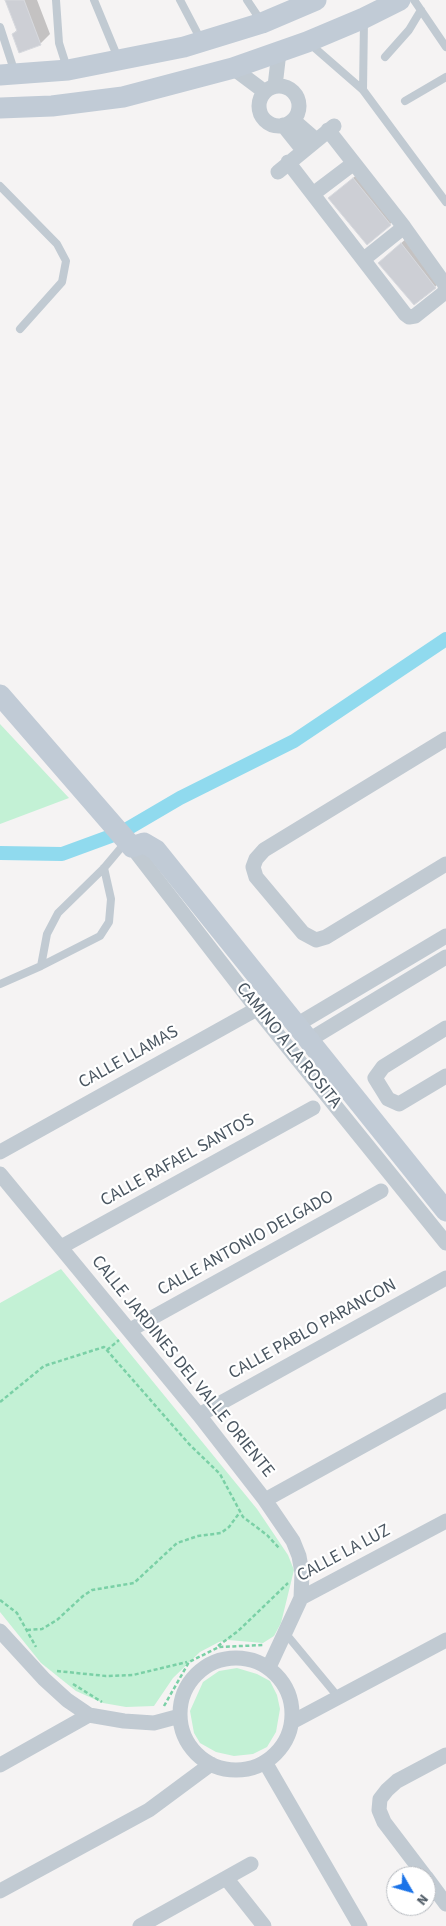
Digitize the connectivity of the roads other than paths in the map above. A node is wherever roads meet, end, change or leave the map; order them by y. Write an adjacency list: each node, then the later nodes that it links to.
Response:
1 (56, 0): 19 (lane)
2 (94, 0): 17 (lane)
3 (180, 0): 12 (lane)
4 (247, 0): 10 (lane)
5 (316, 0): 10 (main road)
6 (400, 0): 9 (main road)
7 (414, 0): 8 (lane)
8 (421, 10): 14 (lane); 16 (lane)
9 (364, 18): 13 (main road); 23 (lane)
10 (262, 22): 12 (main road)
11 (0, 27): 20 (lane)
12 (201, 41): 17 (main road)
13 (307, 42): 15 (main road); 23 (lane)
14 (446, 47)
15 (279, 52): 18 (main road); 22 (street)
16 (385, 57)
17 (119, 60): 19 (main road)
18 (232, 68): 22 (street); 25 (main road)
19 (68, 70): 20 (main road)
20 (8, 75)
21 (446, 77): 24 (lane)
22 (270, 89): 26 (street); 26 (street)
23 (363, 90): 32 (lane)
24 (405, 101)
25 (0, 108)
26 (288, 122): 27 (street); 28 (street)
27 (316, 140): 28 (street); 29 (street)
28 (303, 150): 31 (street)
29 (354, 164): 31 (street); 33 (street)
30 (0, 186): 36 (lane)
31 (313, 194): 34 (street)
32 (446, 202)
33 (404, 227): 34 (street); 35 (street)
34 (364, 259): 35 (street)
35 (446, 286)
36 (20, 329)
37 (0, 695): 39 (main road, CAMINO A LA ROSITA)
38 (446, 739): 40 (street)
39 (127, 840): 41 (lane); 46 (main road, CAMINO A LA ROSITA); 47 (street, CAMINO A LA ROSITA)
40 (446, 864)
41 (104, 868): 44 (lane); 44 (lane)
42 (446, 936): 49 (street)
43 (446, 958): 49 (street)
44 (41, 966): 45 (lane)
45 (0, 984)
46 (277, 998): 47 (street, CALLE LLAMAS); 49 (main road, CAMINO A LA ROSITA)
47 (257, 1008): 52 (street, CALLE LLAMAS); 56 (street, CAMINO A LA ROSITA)
48 (446, 1028): 50 (street)
49 (304, 1032): 55 (main road, CAMINO A LA ROSITA)
50 (446, 1076)
51 (313, 1108): 57 (street, CALLE RAFAEL SANTOS)
52 (0, 1152)
53 (0, 1174): 57 (street, CALLE JARDINES DEL VALLE ORIENTE)
54 (381, 1191): 59 (street, CALLE ANTONIO DELGADO)
55 (446, 1211)
56 (446, 1243)
57 (61, 1248): 59 (street, CALLE JARDINES DEL VALLE ORIENTE)
58 (446, 1278): 61 (street, CALLE PABLO PARANCON)
59 (130, 1330): 61 (street, CALLE JARDINES DEL VALLE ORIENTE)
60 (446, 1400): 62 (street)
61 (199, 1415): 62 (street, CALLE JARDINES DEL VALLE ORIENTE)
62 (265, 1500): 64 (street, CALLE JARDINES DEL VALLE ORIENTE)
63 (446, 1521): 64 (street, CALLE LA LUZ)
64 (296, 1592): 65 (street, CALLE LA LUZ)
65 (286, 1634): 68 (street, CALLE LA LUZ); 69 (lane)
66 (3, 1638): 70 (street)
67 (446, 1640): 69 (street)
68 (269, 1668): 71 (street); 72 (street)
69 (339, 1698): 72 (street)
70 (89, 1715): 71 (street); 76 (street)
71 (180, 1716): 75 (street)
72 (292, 1722): 74 (street)
73 (446, 1755): 78 (street)
74 (265, 1762): 75 (street); 85 (street)
75 (211, 1764): 80 (street)
76 (0, 1765)
77 (251, 1864): 79 (street)
78 (417, 1866)
79 (226, 1878): 83 (street); 84 (street)
80 (0, 1891)
81 (436, 1891): 82 (street)
82 (446, 1904)
83 (140, 1926)
84 (264, 1926)
85 (360, 1926)

